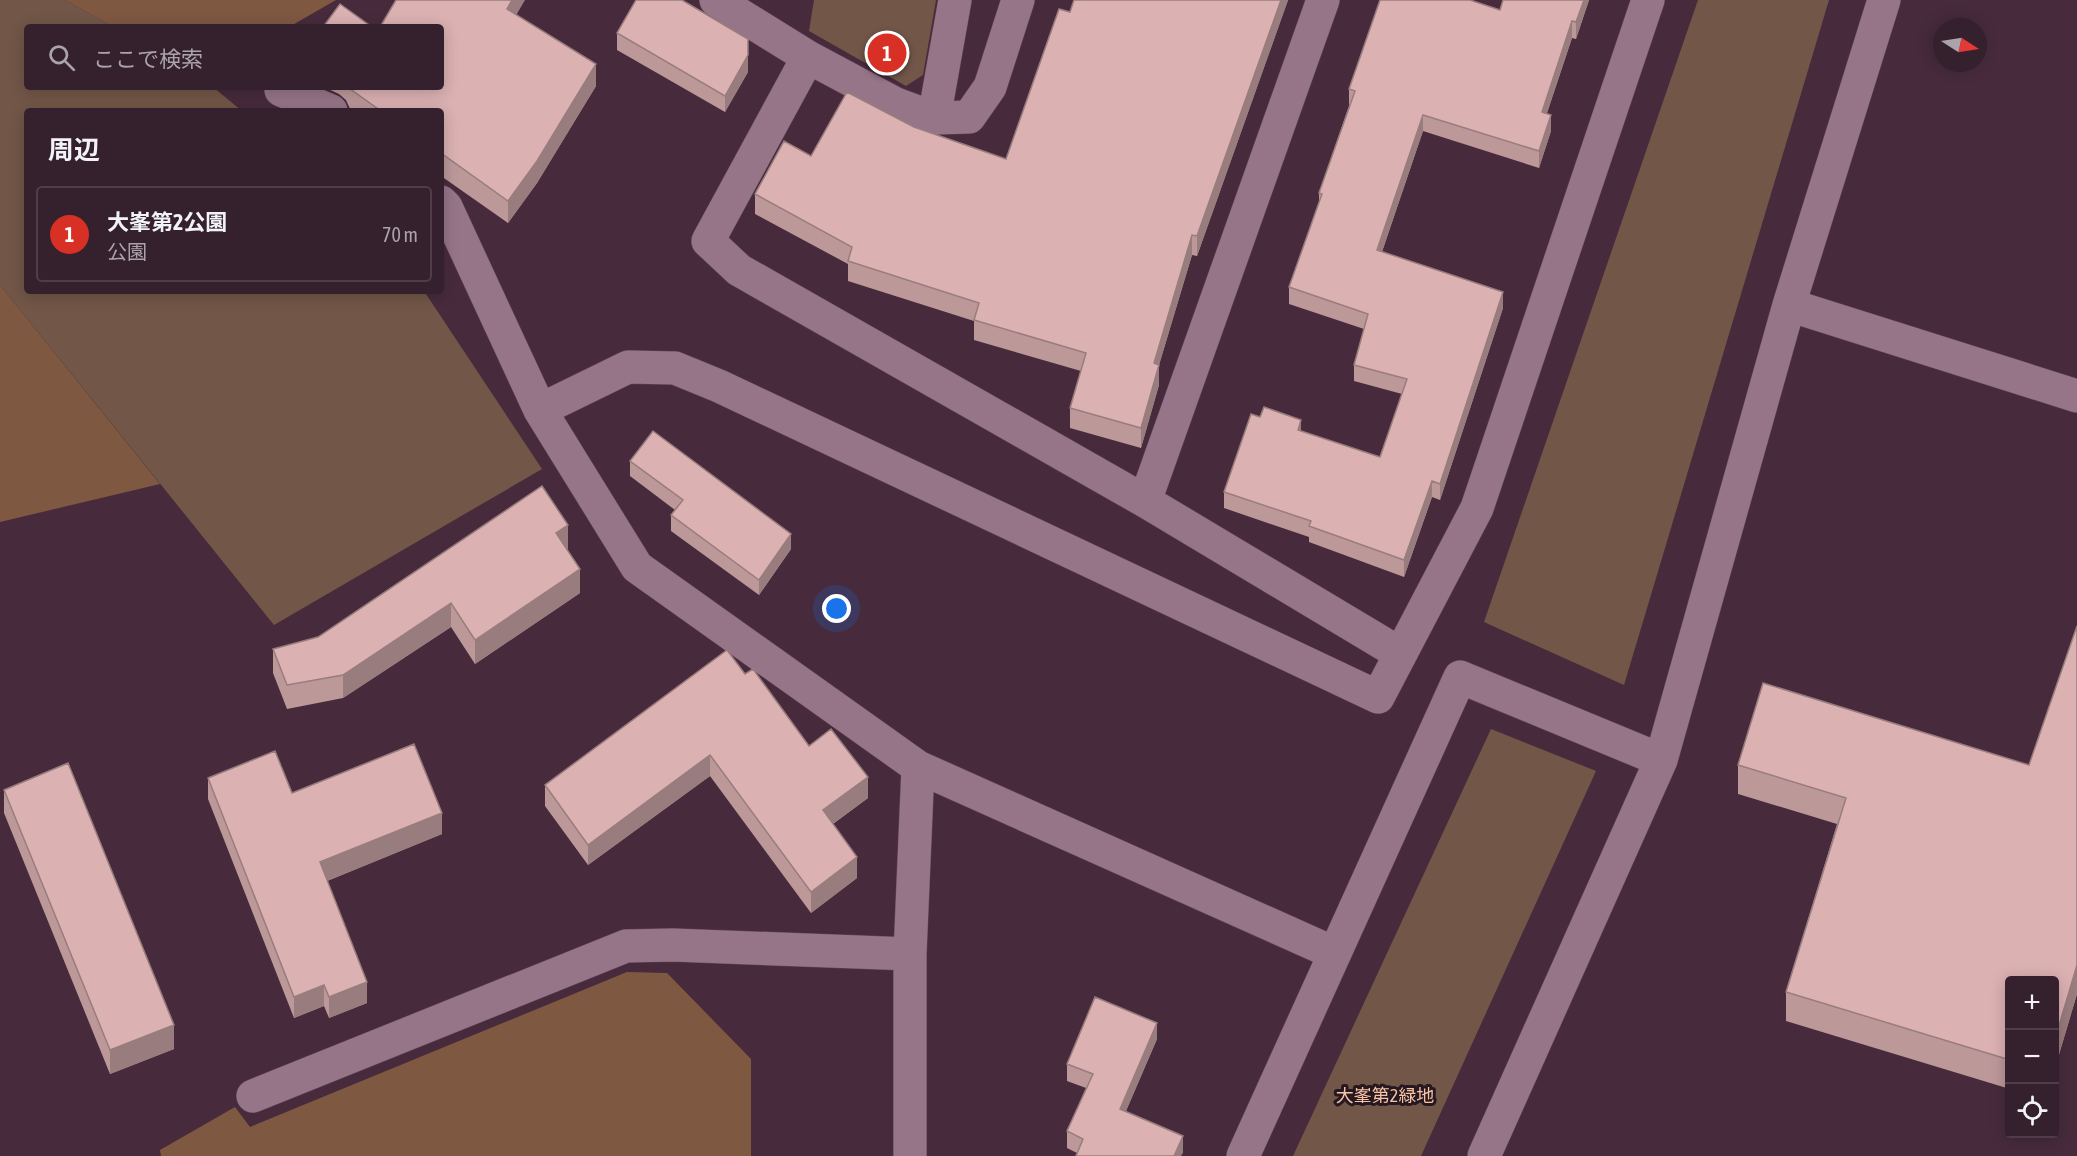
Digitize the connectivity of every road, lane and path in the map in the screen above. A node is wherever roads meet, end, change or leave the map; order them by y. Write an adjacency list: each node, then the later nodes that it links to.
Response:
1 (716, 0): 7 (street)
2 (955, 0): 10 (street)
3 (1018, 0): 10 (street)
4 (1323, 0): 15 (street)
5 (1648, 0): 16 (street)
6 (1884, 0): 12 (street)
7 (808, 57): 10 (street); 15 (street)
8 (281, 90): 9 (street)
9 (325, 108)
10 (934, 118)
11 (444, 205): 14 (street)
12 (1789, 305): 13 (street); 17 (street)
13 (2077, 396)
14 (540, 410): 16 (street); 18 (street)
15 (1145, 501): 16 (street)
16 (1399, 653)
17 (1661, 760): 19 (street); 24 (street)
18 (918, 767): 19 (street); 20 (street)
19 (1334, 953): 23 (street)
20 (910, 954): 21 (street); 22 (street)
21 (253, 1096)
22 (910, 1156)
23 (1243, 1156)
24 (1484, 1156)

